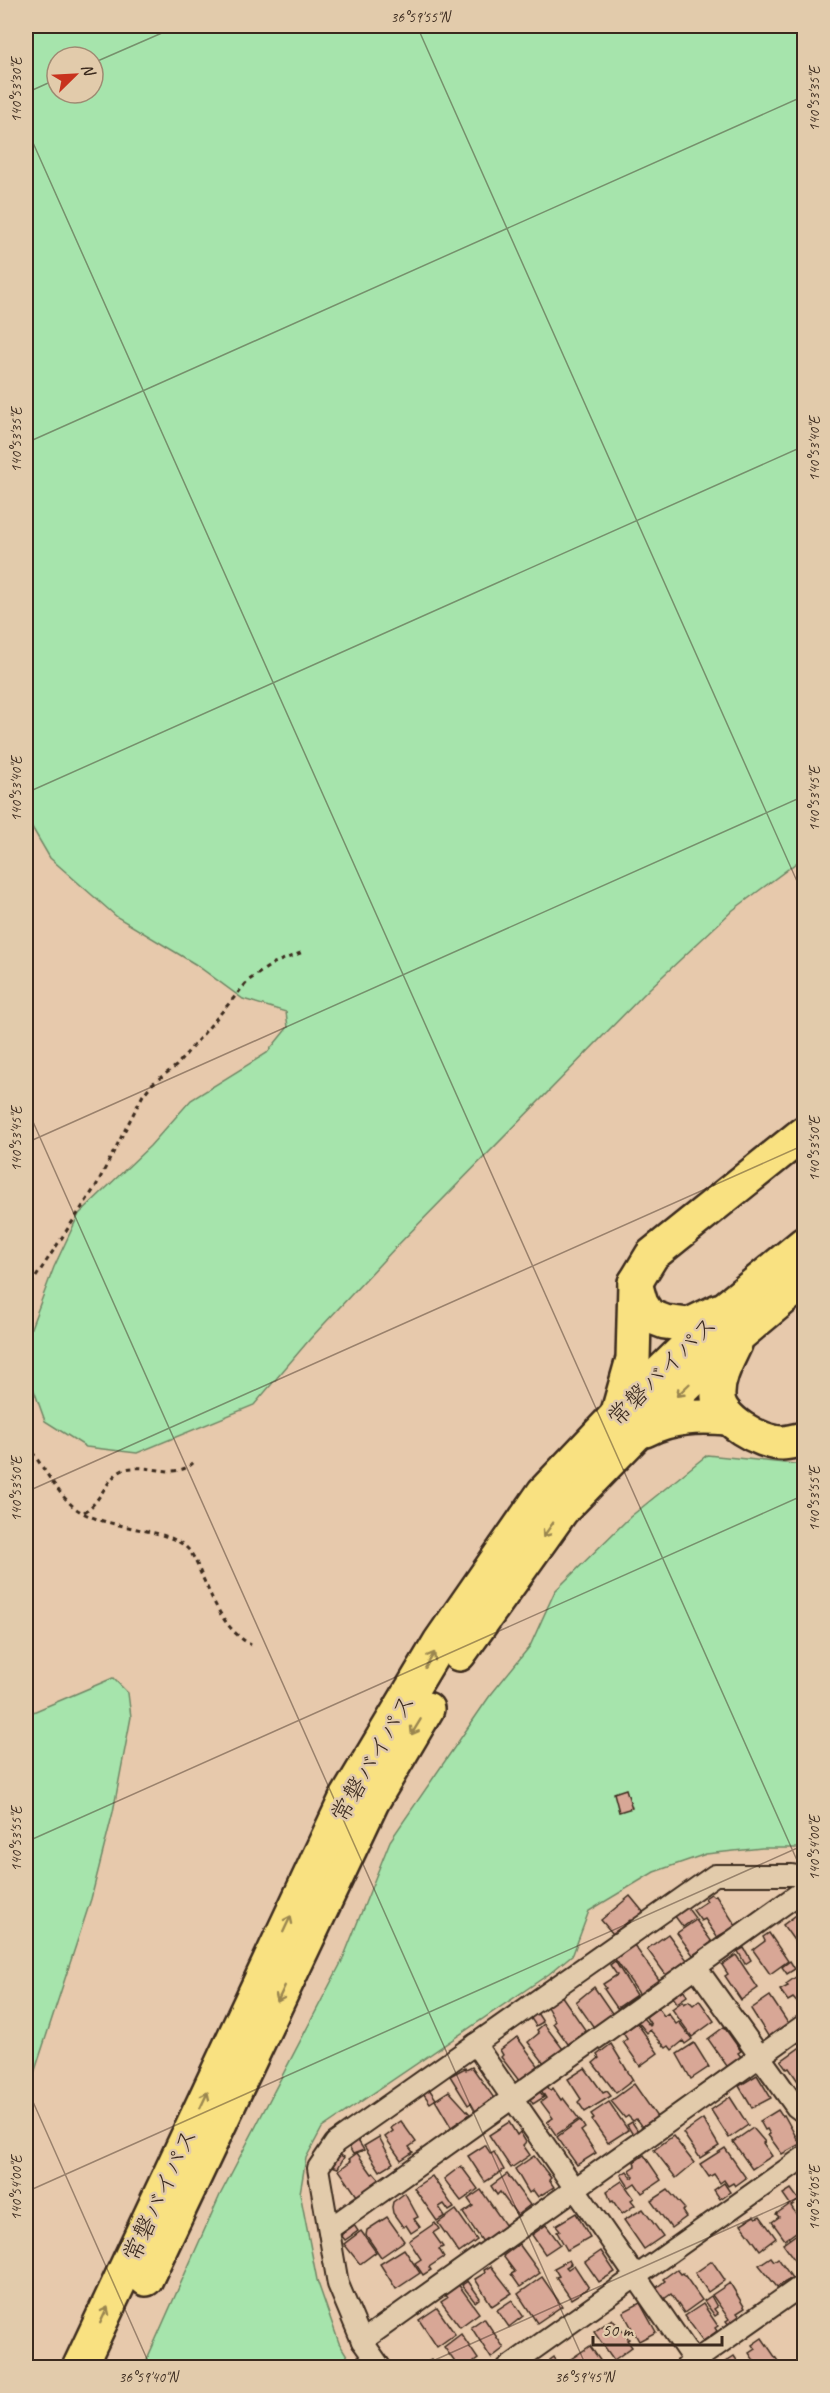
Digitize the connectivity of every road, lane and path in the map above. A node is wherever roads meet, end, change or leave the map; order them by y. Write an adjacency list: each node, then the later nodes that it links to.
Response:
1 (303, 952): 6 (path)
2 (804, 1133): 5 (highway)
3 (804, 1244): 7 (highway, 常磐バイパス)
4 (804, 1281): 7 (highway, 常磐バイパス)
5 (635, 1283): 7 (highway); 9 (highway)
6 (26, 1292)
7 (732, 1321): 8 (highway); 9 (highway, 常磐バイパス)
8 (728, 1418): 9 (highway); 10 (highway)
9 (626, 1425): 30 (highway, 常磐バイパス, one-way to 9); 31 (highway, 常磐バイパス, one-way to 31)
10 (804, 1438)
11 (26, 1446): 13 (path)
12 (194, 1462): 13 (path)
13 (82, 1512): 14 (path)
14 (251, 1645)
15 (804, 1877): 19 (street)
16 (804, 1890): 17 (street)
17 (696, 1967): 20 (street); 21 (street)
18 (804, 2025): 20 (street)
19 (475, 2044): 21 (street); 25 (street)
20 (760, 2056): 22 (street); 24 (street)
21 (513, 2098): 24 (street); 25 (street)
22 (802, 2107)
23 (804, 2157): 26 (street)
24 (575, 2189): 26 (street); 28 (street)
25 (329, 2229): 28 (street)
26 (636, 2276): 29 (street); 33 (street)
27 (804, 2284): 29 (street)
28 (362, 2342): 32 (street)
29 (690, 2364)
30 (79, 2367)
31 (104, 2367)
32 (381, 2367)
33 (507, 2367)

